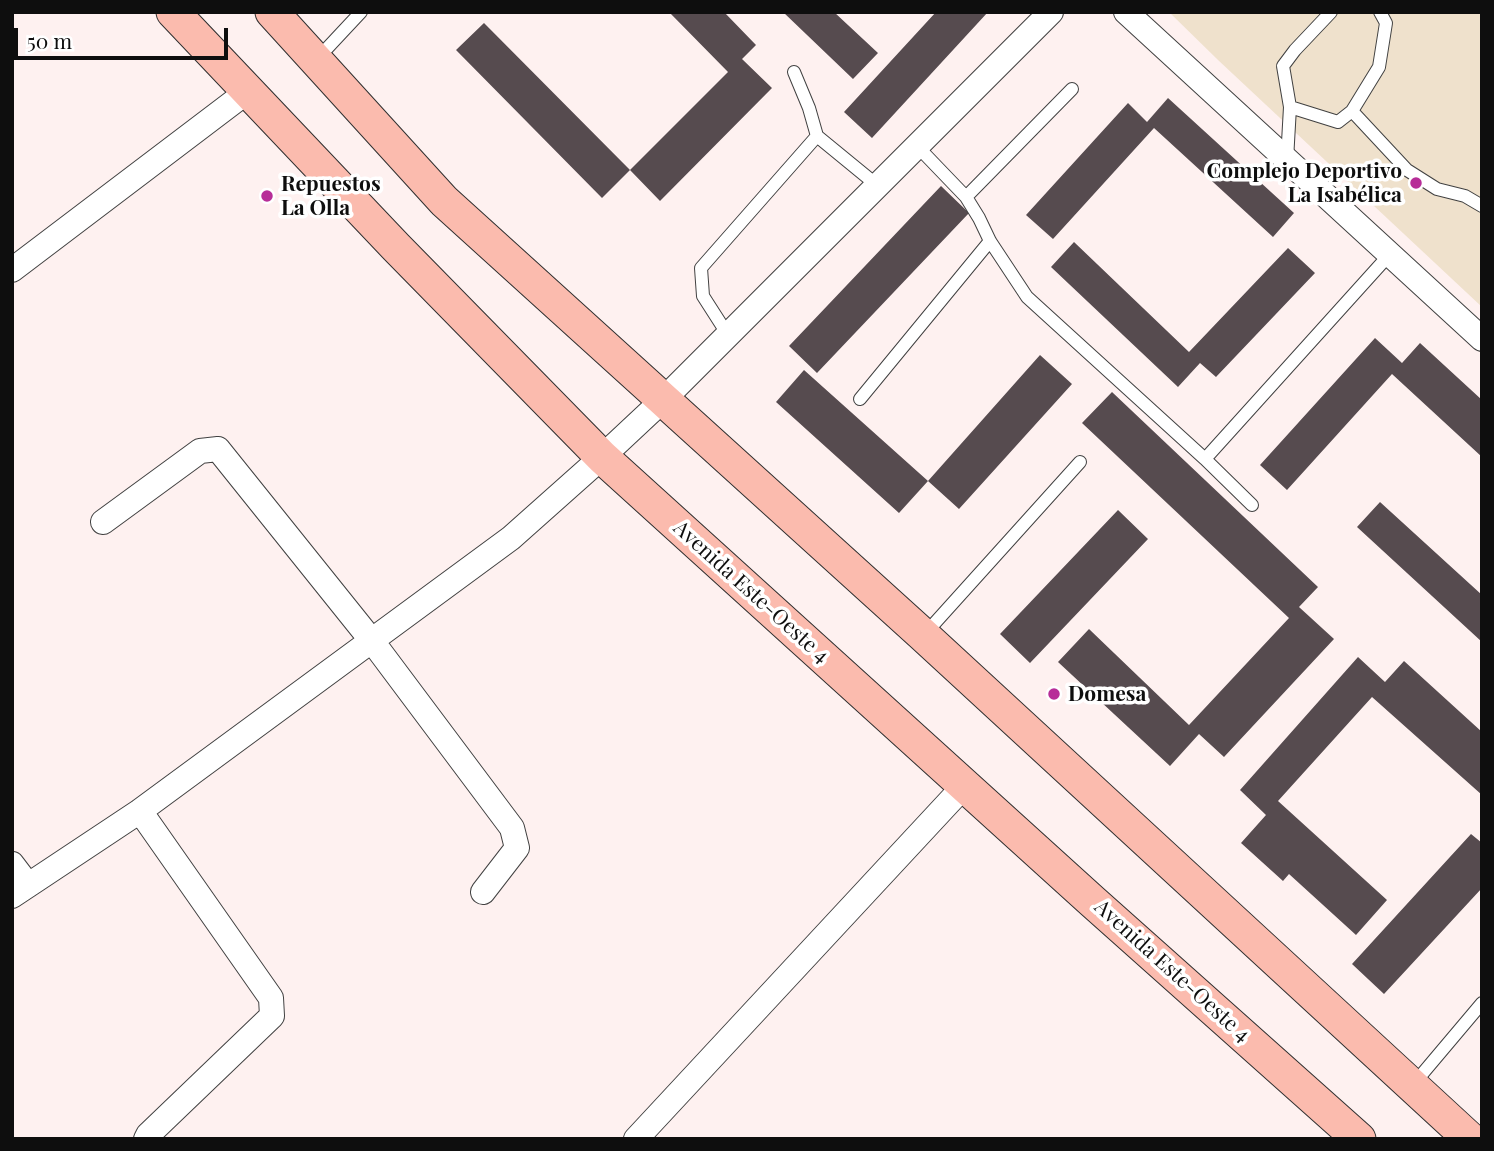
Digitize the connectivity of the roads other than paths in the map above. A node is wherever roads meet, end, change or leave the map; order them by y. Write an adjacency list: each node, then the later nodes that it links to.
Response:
1 (173, 12): 11 (main road, Avenida Este-Oeste 4)
2 (272, 12): 8 (main road)
3 (361, 12): 8 (lane)
4 (1051, 12): 15 (street)
5 (1126, 12): 16 (street)
6 (1331, 12): 12 (lane)
7 (1380, 12): 13 (lane)
8 (316, 60): 25 (main road)
9 (794, 72): 14 (lane)
10 (1072, 89): 18 (lane)
11 (248, 91): 22 (street); 27 (main road, Avenida Este-Oeste 4)
12 (1290, 107): 13 (lane); 16 (lane)
13 (1352, 111): 19 (lane)
14 (817, 136): 17 (lane); 23 (lane)
15 (917, 146): 17 (street); 18 (lane)
16 (1287, 160): 21 (street)
17 (878, 186): 23 (street)
18 (965, 197): 20 (lane)
19 (1482, 206)
20 (990, 241): 26 (lane); 28 (lane)
21 (1390, 254): 24 (street); 28 (lane)
22 (12, 271)
23 (728, 335): 25 (street)
24 (1482, 339)
25 (664, 399): 27 (street); 32 (main road)
26 (860, 399)
27 (602, 457): 33 (street); 34 (main road, Avenida Este-Oeste 4)
28 (1205, 459): 30 (lane)
29 (1080, 462): 32 (lane)
30 (1252, 505)
31 (103, 522): 33 (street)
32 (923, 635): 40 (main road)
33 (372, 641): 35 (street); 38 (street)
34 (965, 785): 41 (main road, Avenida Este-Oeste 4); 43 (street)
35 (140, 811): 37 (street); 42 (street)
36 (12, 864): 37 (street)
37 (20, 891)
38 (482, 892)
39 (1482, 1003): 40 (lane)
40 (1412, 1086): 44 (main road)
41 (1346, 1134)
42 (146, 1139)
43 (636, 1139)
44 (1470, 1139)

